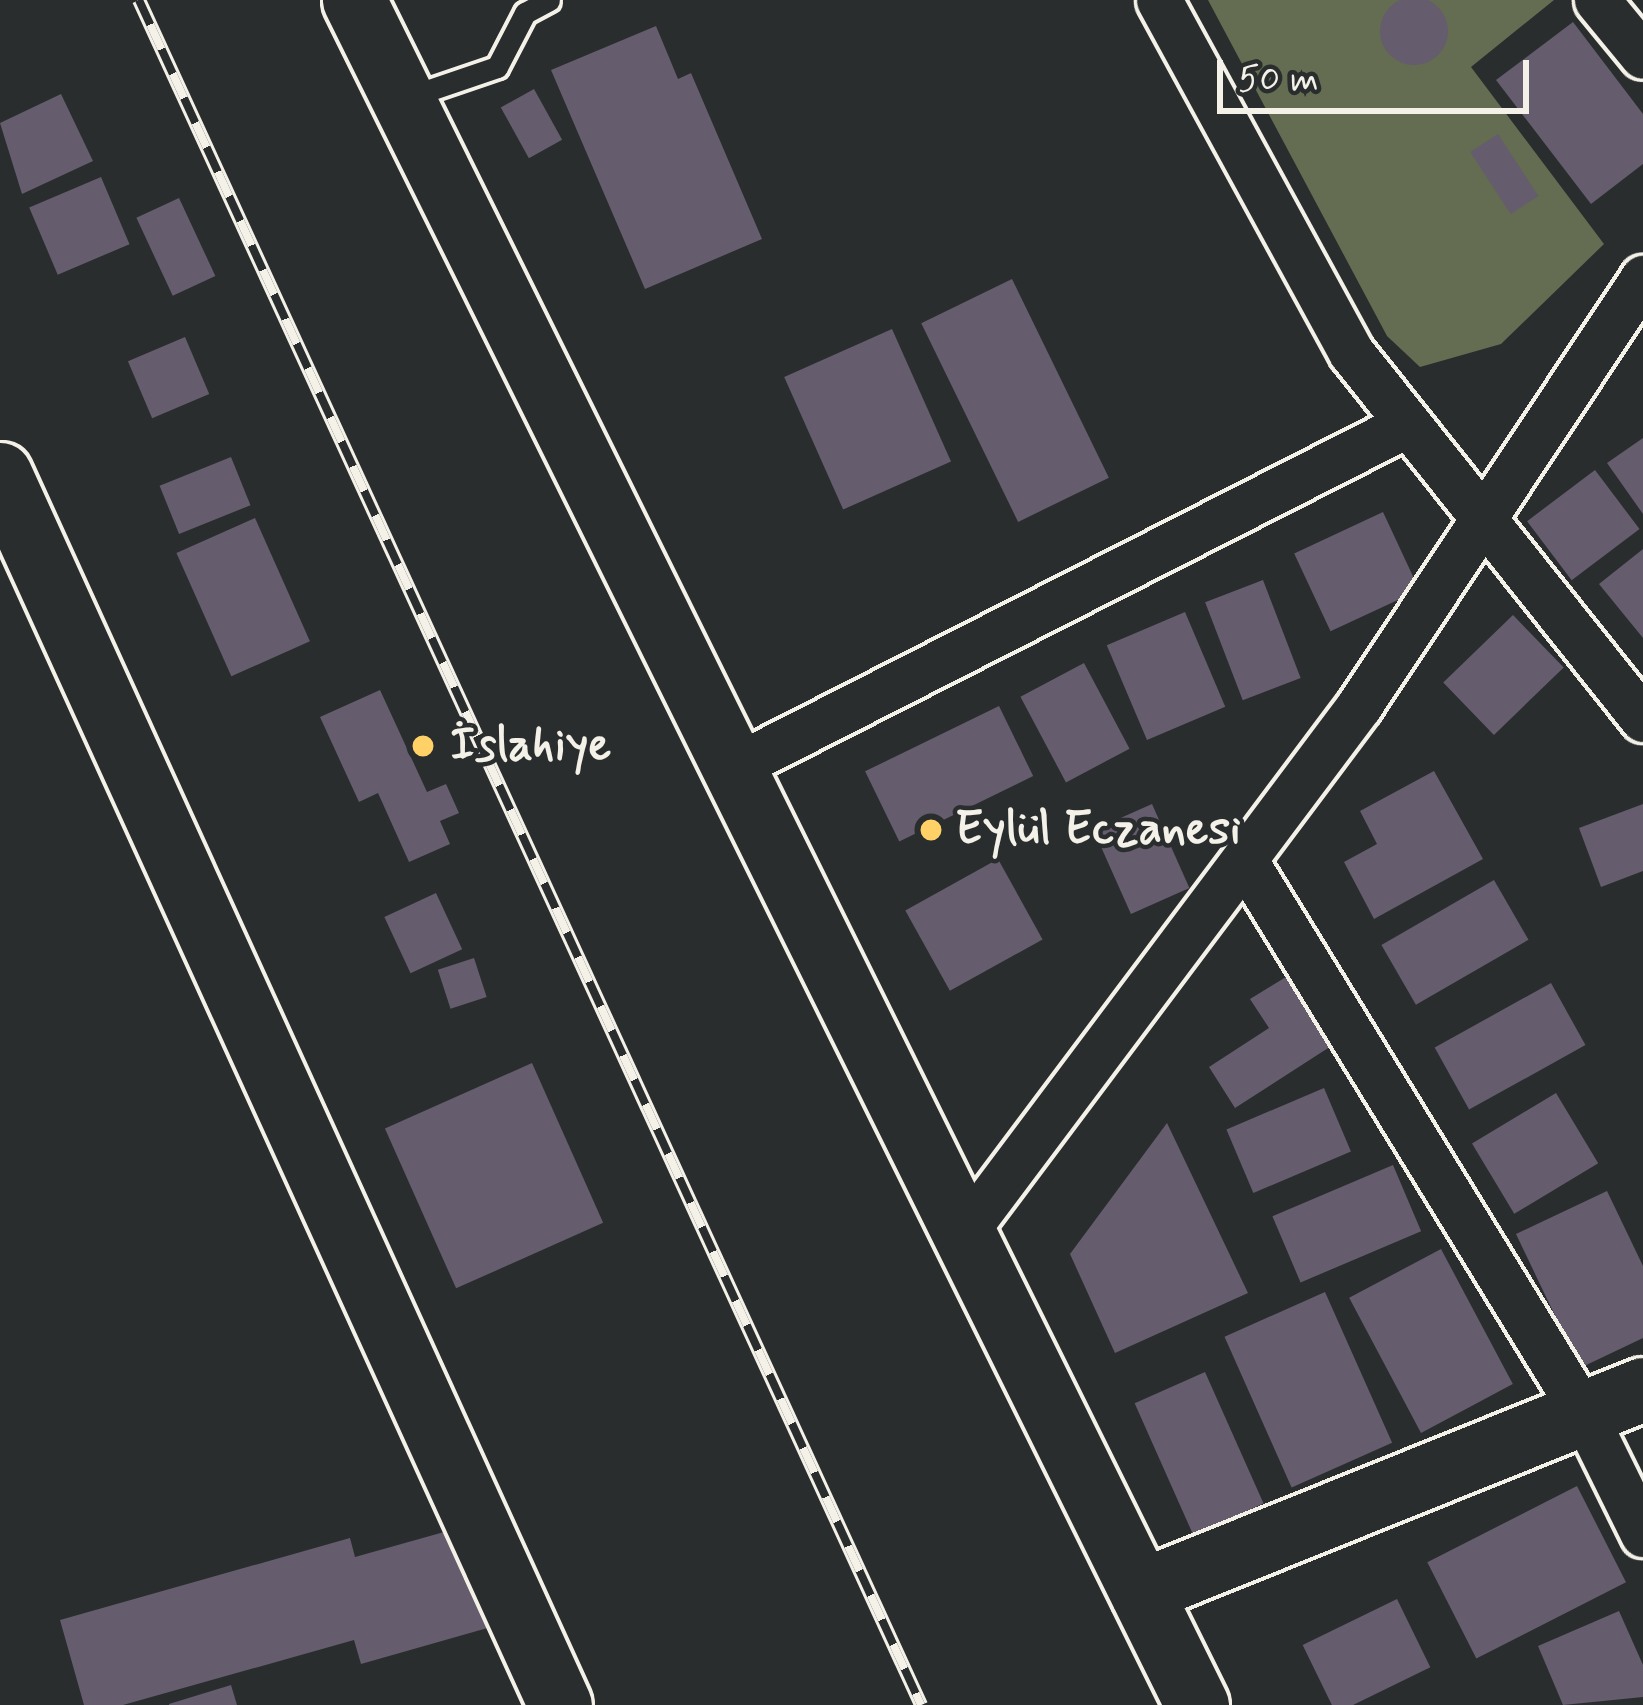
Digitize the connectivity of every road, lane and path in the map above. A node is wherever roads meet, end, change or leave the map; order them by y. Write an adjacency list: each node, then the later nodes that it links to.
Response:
1 (354, 0): 6 (street)
2 (549, 0): 6 (lane)
3 (1160, 0): 8 (street)
4 (1597, 0): 5 (street)
5 (1643, 56)
6 (403, 99): 12 (street)
7 (1643, 278): 10 (street)
8 (1402, 427): 10 (street); 12 (street)
9 (0, 474): 19 (street)
10 (1486, 521): 11 (street); 13 (street)
11 (1643, 719)
12 (736, 766): 14 (street)
13 (1247, 864): 14 (street); 16 (street)
14 (967, 1228): 18 (street)
15 (1643, 1388): 16 (street)
16 (1584, 1414): 17 (street); 18 (street)
17 (1643, 1534)
18 (1141, 1591): 20 (street)
19 (560, 1705)
20 (1197, 1705)

